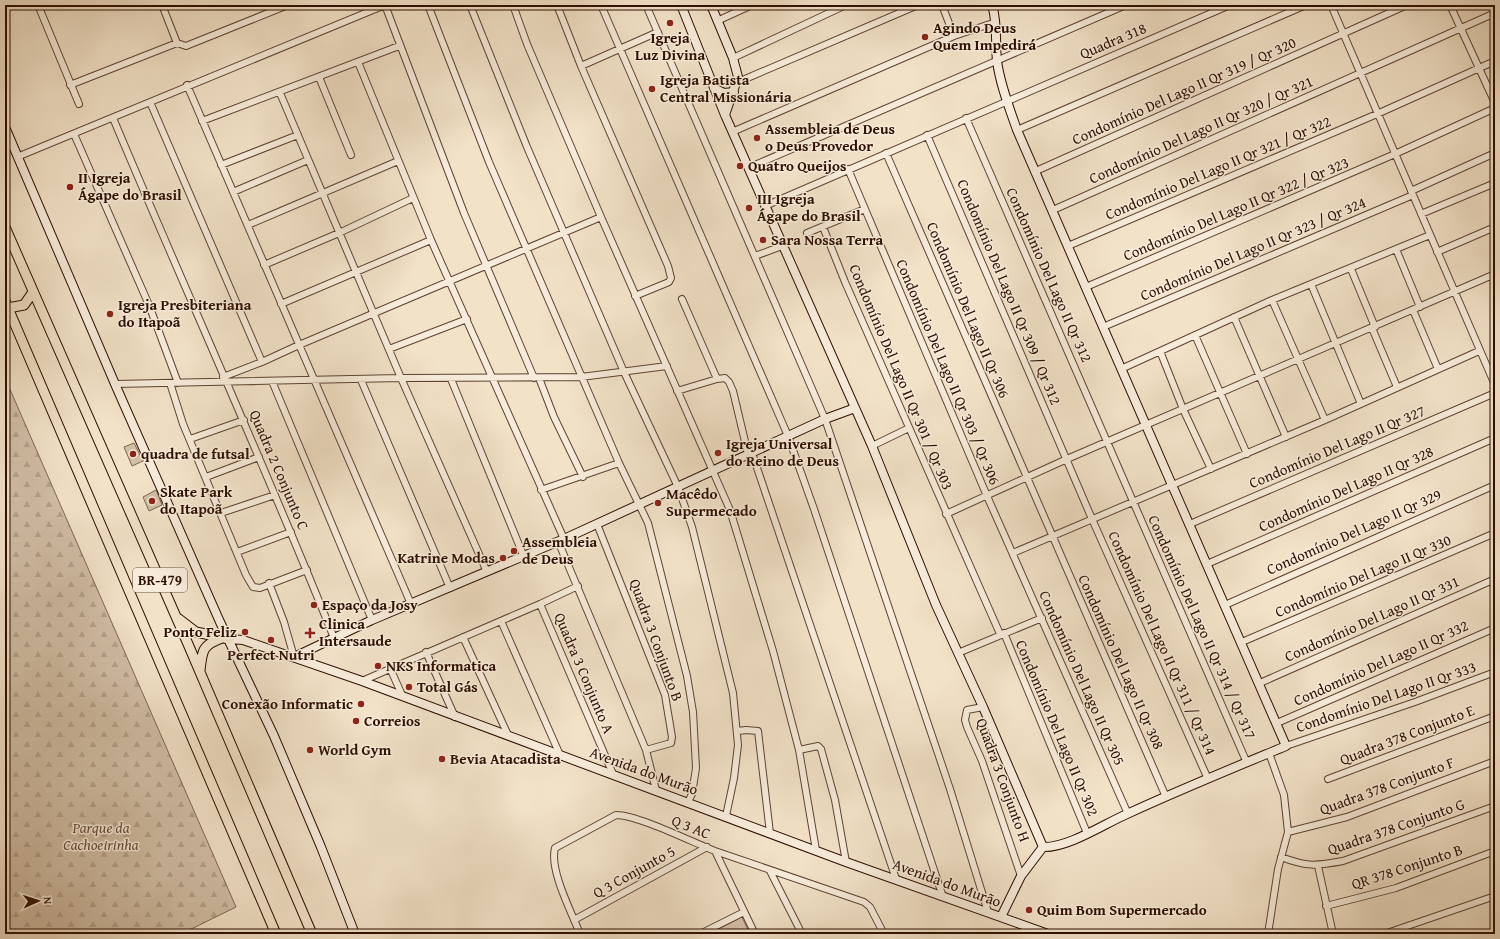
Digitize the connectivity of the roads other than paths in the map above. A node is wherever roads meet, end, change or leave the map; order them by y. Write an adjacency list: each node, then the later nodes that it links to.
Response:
1 (38, 5): 43 (street)
2 (162, 5): 31 (street)
3 (288, 5): 31 (street)
4 (385, 5): 32 (street); 44 (street)
5 (428, 5): 96 (street)
6 (470, 5): 89 (street)
7 (513, 5): 84 (street)
8 (557, 5): 38 (street)
9 (601, 5): 33 (street)
10 (646, 5): 28 (street)
11 (681, 5): 45 (street)
12 (710, 5): 25 (street)
13 (752, 5): 25 (street)
14 (846, 5): 34 (street)
15 (918, 5): 42 (street)
16 (942, 5): 30 (street)
17 (992, 5): 26 (street)
18 (1126, 5): 35 (street)
19 (1230, 5): 48 (street, Quadra 318)
20 (1306, 5): 59 (street)
21 (1331, 5): 29 (street)
22 (1407, 5): 29 (street, Condomínio Del Lago II Qr 319 / Qr 320)
23 (1450, 5): 27 (street)
24 (1495, 13): 27 (street, Condomínio Del Lago II Qr 320 / Qr 321)
25 (717, 22): 34 (street)
26 (996, 22): 30 (street); 35 (street)
27 (1461, 28): 39 (street); 40 (street, Condomínio Del Lago II Qr 320 / Qr 321)
28 (658, 32): 33 (street); 99 (street)
29 (1344, 34): 40 (street); 74 (street, Condomínio Del Lago II Qr 319 / Qr 320)
30 (954, 36): 60 (street)
31 (177, 43): 43 (street)
32 (399, 46): 37 (street); 101 (street)
33 (620, 49): 38 (street); 162 (street)
34 (733, 58): 42 (street)
35 (997, 61): 48 (street); 72 (street)
36 (1495, 61): 39 (street, Condomínio Del Lago II Qr 321 / Qr 322)
37 (358, 62): 41 (street); 70 (street)
38 (581, 66): 111 (street)
39 (1479, 68): 50 (street); 53 (street, Condomínio Del Lago II Qr 321 / Qr 322)
40 (1360, 74): 53 (street); 82 (street, Condomínio Del Lago II Qr 320 / Qr 321)
41 (319, 77): 46 (street); 67 (street)
42 (738, 82): 47 (street)
43 (70, 85): 51 (street)
44 (187, 85): 49 (street); 57 (street)
45 (714, 88): 47 (street); 54 (street)
46 (280, 92): 57 (street); 62 (street)
47 (734, 92): 54 (street)
48 (1007, 101): 56 (street, Quadra 318); 59 (street)
49 (150, 102): 55 (street); 130 (street)
50 (1495, 103)
51 (79, 104)
52 (1495, 108): 66 (street, Condomínio Del Lago II Qr 322 / Qr 323)
53 (1377, 114): 66 (street); 95 (street, Condomínio Del Lago II Qr 321 / Qr 322)
54 (725, 115): 60 (street)
55 (113, 118): 61 (street); 140 (street, Quadra 2 Conjunto C)
56 (966, 118): 63 (street, Quadra 318); 166 (street, Condomínio Del Lago II Qr 312)
57 (202, 121): 71 (street)
58 (5, 127): 68 (street)
59 (1018, 130): 74 (street)
60 (732, 132): 72 (street)
61 (74, 134): 68 (street); 147 (street)
62 (298, 135): 69 (street); 71 (street)
63 (927, 135): 64 (street, Quadra 318); 171 (street, Condomínio Del Lago II Qr 309 / Qr 312)
64 (886, 153): 73 (street, Quadra 318); 177 (street, Condomínio Del Lago II Qr 306)
65 (1495, 153): 77 (street, Condomínio Del Lago II Qr 323 / Qr 324)
66 (1395, 154): 77 (street); 108 (street, Condomínio Del Lago II Qr 322 / Qr 323)
67 (351, 155)
68 (17, 157): 148 (street)
69 (308, 160): 76 (street); 78 (street)
70 (398, 161): 78 (street); 79 (street)
71 (220, 165): 76 (street)
72 (748, 168): 80 (street)
73 (848, 169): 80 (street, Quadra 318); 81 (street, Condomínio Del Lago II Qr 303 / Qr 306)
74 (1036, 171): 82 (street)
75 (1495, 183): 83 (street)
76 (233, 192): 85 (street)
77 (1412, 193): 83 (street); 121 (street, Condomínio Del Lago II Qr 323 / Qr 324)
78 (323, 194): 85 (street); 90 (street)
79 (412, 198): 90 (street); 93 (street)
80 (765, 206): 94 (street)
81 (865, 209): 87 (street); 183 (street, Condomínio Del Lago II Qr 303 / Qr 306)
82 (1054, 210): 95 (street)
83 (1421, 214): 92 (street)
84 (601, 217): 89 (street); 111 (street)
85 (248, 225): 100 (street)
86 (5, 227): 110 (main road, BR-479)
87 (823, 227): 91 (street); 161 (street, Condomínio Del Lago II Qr 301 / Qr 303)
88 (1495, 227): 98 (street)
89 (564, 232): 96 (street); 134 (street)
90 (339, 233): 100 (street); 103 (street)
91 (807, 233)
92 (1430, 235): 97 (street); 98 (street)
93 (431, 240): 103 (street); 105 (street)
94 (782, 246): 99 (street); 155 (street)
95 (1068, 246): 108 (street)
96 (525, 248): 101 (street); 136 (street)
97 (1396, 249): 102 (street); 116 (street)
98 (1437, 252): 109 (street)
99 (755, 256): 157 (street)
100 (264, 265): 114 (street)
101 (487, 266): 105 (street); 139 (street)
102 (1351, 269): 107 (street); 122 (street)
103 (357, 273): 114 (street); 118 (street)
104 (1493, 275): 106 (street); 109 (street)
105 (450, 282): 118 (street); 120 (street)
106 (1495, 283)
107 (1311, 284): 113 (street); 124 (street)
108 (1086, 288): 121 (street)
109 (1453, 291): 116 (street); 127 (street)
110 (33, 292): 115 (main road); 208 (main road, BR-479)
111 (635, 296): 131 (street)
112 (682, 299): 142 (street)
113 (1272, 300): 119 (street); 129 (street)
114 (281, 304): 125 (street)
115 (6, 305): 270 (main road, BR-479)
116 (1420, 307): 117 (street)
117 (1412, 310): 122 (street); 133 (street)
118 (375, 313): 125 (street); 126 (street)
119 (1234, 317): 123 (street); 135 (street)
120 (467, 319): 126 (street); 138 (street)
121 (1103, 327): 132 (street)
122 (1373, 327): 124 (street); 150 (street)
123 (1195, 335): 128 (street); 152 (street)
124 (1335, 343): 129 (street); 154 (street)
125 (299, 345): 130 (street); 144 (street)
126 (389, 349): 137 (street)
127 (1479, 351): 133 (street); 149 (street)
128 (1160, 352): 132 (street); 156 (street)
129 (1298, 360): 135 (street); 159 (street)
130 (262, 362): 140 (street)
131 (667, 366): 134 (street); 151 (street)
132 (1121, 369): 160 (street)
133 (1438, 370): 150 (street)
134 (624, 372): 136 (street); 180 (street)
135 (1261, 376): 152 (street); 163 (street)
136 (581, 377): 139 (street); 172 (street)
137 (401, 378): 141 (street); 143 (street); 200 (street)
138 (491, 378): 139 (street); 141 (street); 181 (street)
139 (537, 378): 176 (street)
140 (225, 379): 145 (street); 147 (street); 158 (street, Quadra 2 Conjunto C)
141 (451, 379): 197 (street)
142 (717, 379): 151 (street); 168 (street)
143 (361, 380): 144 (street); 204 (street)
144 (315, 381): 145 (street); 205 (street)
145 (272, 382): 210 (street)
146 (170, 383): 147 (street); 148 (street); 165 (street)
147 (178, 383)
148 (115, 384): 215 (street)
149 (1495, 385)
150 (1397, 387): 154 (street)
151 (677, 391): 174 (street)
152 (1221, 393): 156 (street); 169 (street)
153 (1495, 393): 190 (street, Condomínio Del Lago II Qr 327)
154 (1361, 404): 159 (street)
155 (855, 408): 157 (street); 167 (street)
156 (1183, 409): 160 (street); 173 (street)
157 (825, 419): 162 (street); 267 (street)
158 (244, 420): 165 (street); 170 (street, Quadra 2 Conjunto C)
159 (1325, 420): 163 (street)
160 (1147, 426): 166 (street); 179 (street)
161 (909, 428): 167 (street); 187 (street, Condomínio Del Lago II Qr 301 / Qr 303)
162 (788, 436): 168 (street); 264 (street)
163 (1286, 437): 169 (street)
164 (1495, 438): 198 (street, Condomínio Del Lago II Qr 328)
165 (190, 439): 175 (street)
166 (1108, 442): 171 (street); 184 (street, Condomínio Del Lago II Qr 312)
167 (872, 446): 219 (street)
168 (750, 454): 174 (street); 262 (street)
169 (1247, 454): 173 (street)
170 (259, 457): 175 (street); 182 (street, Quadra 2 Conjunto C)
171 (1067, 459): 177 (street); 188 (street, Condomínio Del Lago II Qr 309 / Qr 312)
172 (619, 463): 176 (street); 185 (street)
173 (1211, 469): 179 (street)
174 (713, 470): 180 (street); 235 (street)
175 (206, 476): 186 (street)
176 (582, 477): 181 (street)
177 (1027, 478): 183 (street); 193 (street, Condomínio Del Lago II Qr 306)
178 (1495, 485): 207 (street, Condomínio Del Lago II Qr 329)
179 (1173, 486): 184 (street); 190 (street)
180 (678, 487): 185 (street); 231 (street)
181 (541, 490): 194 (street)
182 (275, 495): 186 (street); 191 (street, Quadra 2 Conjunto C)
183 (987, 496): 187 (street); 196 (street, Condomínio Del Lago II Qr 303 / Qr 306)
184 (1133, 502): 188 (street); 239 (street, Condomínio Del Lago II Qr 314 / Qr 317)
185 (639, 504): 189 (street); 245 (street)
186 (221, 513): 195 (street)
187 (946, 514): 213 (street, Condomínio Del Lago II Qr 301 / Qr 303)
188 (1092, 519): 193 (street); 241 (street, Condomínio Del Lago II Qr 311 / Qr 314)
189 (597, 524): 194 (street); 234 (street, Quadra 3 Conjunto B)
190 (1190, 524): 198 (street)
191 (291, 532): 195 (street); 199 (street, Quadra 2 Conjunto C)
192 (1495, 533): 217 (street, Condomínio Del Lago II Qr 330)
193 (1052, 537): 196 (street); 244 (street, Condomínio Del Lago II Qr 308)
194 (561, 540): 197 (street); 203 (street)
195 (237, 552): 202 (street)
196 (1013, 554): 209 (street, Condomínio Del Lago II Qr 305)
197 (524, 557): 200 (street)
198 (1207, 564): 207 (street)
199 (307, 570): 202 (street); 216 (street, Quadra 2 Conjunto C)
200 (487, 572): 204 (street)
201 (1495, 579): 225 (street, Condomínio Del Lago II Qr 331)
202 (269, 584): 220 (street)
203 (578, 586): 206 (street, Quadra 3 Conjunto A); 234 (street)
204 (450, 588): 205 (street)
205 (411, 604): 210 (street)
206 (540, 604): 211 (street, Quadra 3 Conjunto A); 240 (street, Quadra 3 Conjunto A)
207 (1225, 605): 217 (street)
208 (175, 615): 215 (main road); 223 (main road, BR-479)
209 (1042, 618): 213 (street); 247 (street, Condomínio Del Lago II Qr 305)
210 (372, 620): 216 (street)
211 (501, 621): 214 (street, Quadra 3 Conjunto A); 237 (street)
212 (1495, 628): 230 (street, Condomínio Del Lago II Qr 332)
213 (1002, 634): 219 (street); 251 (street, Condomínio Del Lago II Qr 302)
214 (463, 637): 218 (street, Quadra 3 Conjunto A); 232 (street)
215 (225, 638): 220 (street, Avenida do Murão); 223 (main road); 272 (street)
216 (334, 638): 220 (street)
217 (1242, 642): 225 (street)
218 (426, 652): 221 (street, Quadra 3 Conjunto A); 229 (street)
219 (958, 653): 227 (street)
220 (294, 657): 224 (street, Avenida do Murão)
221 (390, 668): 224 (street, Quadra 3 Conjunto A); 226 (street)
222 (1495, 672): 233 (street, Condomínio Del Lago II Qr 333)
223 (200, 674): 271 (main road, BR-479)
224 (362, 681): 226 (street, Avenida do Murão)
225 (1260, 683): 230 (street)
226 (402, 695): 229 (street, Avenida do Murão)
227 (983, 706): 253 (street); 261 (street, Quadra 3 Conjunto H)
228 (1495, 716): 242 (street, Quadra 378 Conjunto E)
229 (455, 717): 232 (street, Avenida do Murão)
230 (1277, 723): 233 (street)
231 (738, 732): 248 (street); 250 (street)
232 (508, 735): 237 (street, Avenida do Murão)
233 (1286, 746): 236 (street)
234 (646, 750): 243 (street)
235 (799, 750): 255 (street); 258 (street)
236 (1269, 753): 239 (street); 249 (street)
237 (560, 755): 240 (street, Avenida do Murão)
238 (1495, 761): 249 (street, Quadra 378 Conjunto F)
239 (1247, 763): 241 (street)
240 (613, 774): 243 (street, Avenida do Murão)
241 (1208, 779): 244 (street)
242 (1328, 780)
243 (656, 790): 245 (street, Avenida do Murão)
244 (1166, 797): 247 (street)
245 (688, 802): 248 (street, Avenida do Murão)
246 (1495, 806): 259 (street, Quadra 378 Conjunto G)
247 (1128, 814): 251 (street)
248 (726, 816): 250 (street, Avenida do Murão)
249 (1288, 832): 257 (street)
250 (770, 833): 255 (street, Avenida do Murão)
251 (1087, 833): 253 (street)
252 (707, 847): 254 (street, Q 3 AC); 269 (street, Q 3 Conjunto 5); 269 (street, Q 3 AC)
253 (1043, 847): 261 (street, Quadra 3 Conjunto H)
254 (715, 850): 260 (street); 266 (street, Q 3 AC)
255 (816, 850): 258 (street, Avenida do Murão)
256 (1495, 851): 265 (street, QR 378 Conjunto B)
257 (1281, 857): 259 (street, Quadra 378 Conjunto G); 279 (street)
258 (846, 862): 262 (street, Avenida do Murão)
259 (1318, 866): 265 (street)
260 (770, 871): 276 (street); 277 (street)
261 (1021, 876): 268 (street, Quadra 3 Conjunto H)
262 (896, 880): 264 (street, Avenida do Murão)
263 (1495, 896): 281 (street)
264 (943, 897): 267 (street, Avenida do Murão)
265 (1326, 906): 280 (street)
266 (744, 912): 274 (street); 275 (street, Q 3 AC)
267 (988, 912): 268 (street, Avenida do Murão)
268 (1001, 917): 278 (street, Avenida do Murão)
269 (574, 920): 273 (street)
270 (276, 934)
271 (312, 934)
272 (355, 934)
273 (580, 934)
274 (700, 934)
275 (755, 934)
276 (802, 934)
277 (884, 934)
278 (1048, 934)
279 (1268, 934)
280 (1333, 934)
281 (1384, 934)

